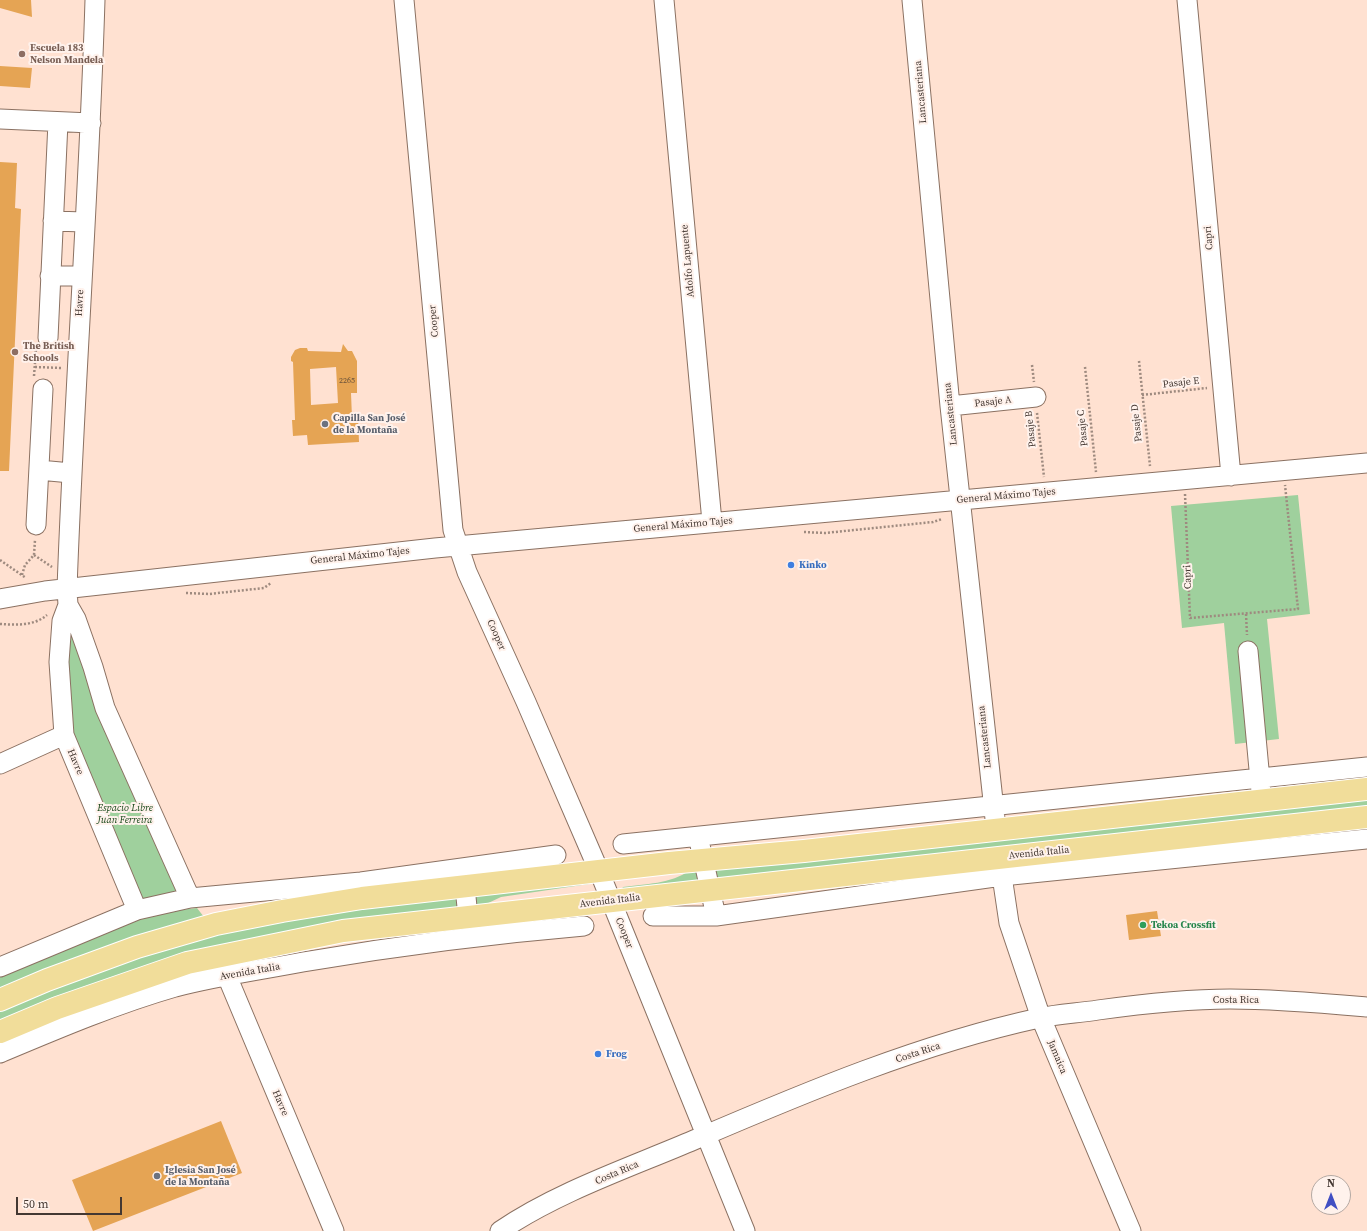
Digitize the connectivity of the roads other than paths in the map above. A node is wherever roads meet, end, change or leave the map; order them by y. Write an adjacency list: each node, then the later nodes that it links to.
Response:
1 (95, 0): 8 (street, Havre)
2 (404, 0): 24 (street, Cooper)
3 (664, 0): 22 (street, Adolfo Lapuente)
4 (912, 0): 16 (street, Lancasteriana)
5 (1187, 0): 20 (street, Capri)
6 (0, 119): 7 (street)
7 (58, 122): 8 (street); 9 (street)
8 (90, 123): 10 (street, Havre)
9 (53, 221): 10 (street); 11 (street)
10 (84, 222): 12 (street, Havre)
11 (50, 276): 12 (street); 13 (street)
12 (82, 276): 19 (street, Havre)
13 (48, 338)
14 (43, 389): 18 (street)
15 (1036, 397): 16 (street, Pasaje A)
16 (950, 406): 21 (street, Lancasteriana)
17 (1367, 463): 20 (street, General Máximo Tajes)
18 (39, 470): 19 (street); 23 (street)
19 (71, 472): 25 (street, Havre)
20 (1231, 476): 21 (street, General Máximo Tajes)
21 (960, 500): 22 (street, General Máximo Tajes); 35 (street, Lancasteriana)
22 (712, 522): 24 (street, General Máximo Tajes)
23 (36, 525)
24 (458, 546): 25 (street, General Máximo Tajes); 50 (street, Cooper)
25 (68, 597): 26 (street, General Máximo Tajes); 28 (street, Havre); 57 (street, Havre)
26 (0, 599)
27 (1248, 651): 31 (street)
28 (64, 736): 29 (street); 59 (street, Havre)
29 (0, 764)
30 (1367, 767): 31 (street)
31 (1260, 778): 32 (street); 34 (street)
32 (1190, 786): 35 (street); 36 (street)
33 (1367, 789): 34 (main road)
34 (1262, 800): 36 (main road)
35 (992, 806): 38 (street); 39 (street, Lancasteriana)
36 (1192, 808): 39 (main road)
37 (1367, 817): 55 (main road, Avenida Italia)
38 (799, 826): 40 (street); 45 (street)
39 (996, 828): 45 (main road)
40 (755, 830): 41 (street); 47 (street)
41 (698, 837): 43 (street); 48 (street)
42 (1367, 839): 52 (street, Avenida Italia)
43 (664, 840): 44 (street); 49 (street)
44 (623, 844)
45 (804, 851): 47 (main road)
46 (556, 854): 51 (street)
47 (760, 856): 48 (main road)
48 (703, 860): 49 (main road); 55 (street); 58 (main road)
49 (669, 863): 50 (main road)
50 (599, 871): 51 (main road); 58 (street, Cooper); 60 (main road)
51 (505, 873): 53 (main road); 54 (street)
52 (1002, 876): 62 (street, Avenida Italia); 69 (street, Jamaica)
53 (466, 887): 54 (main road); 60 (street)
54 (361, 890): 56 (main road)
55 (710, 890): 58 (main road, Avenida Italia); 62 (street)
56 (314, 897): 57 (street); 67 (main road)
57 (190, 898): 59 (street)
58 (610, 901): 63 (main road, Avenida Italia); 72 (street, Cooper)
59 (137, 910): 65 (street)
60 (477, 916): 63 (main road, Avenida Italia); 70 (main road, Avenida Italia)
61 (653, 916): 62 (street, Avenida Italia)
62 (716, 916)
63 (509, 922): 64 (street, Avenida Italia); 66 (street, Avenida Italia)
64 (584, 926)
65 (0, 967)
66 (227, 976): 71 (street, Avenida Italia); 73 (street, Havre)
67 (0, 1000)
68 (1367, 1007): 69 (street, Costa Rica)
69 (1041, 1018): 72 (street, Costa Rica); 76 (street, Jamaica)
70 (0, 1032)
71 (0, 1053)
72 (705, 1135): 74 (street, Costa Rica); 75 (street, Cooper)
73 (334, 1231)
74 (500, 1231)
75 (745, 1231)
76 (1131, 1231)

